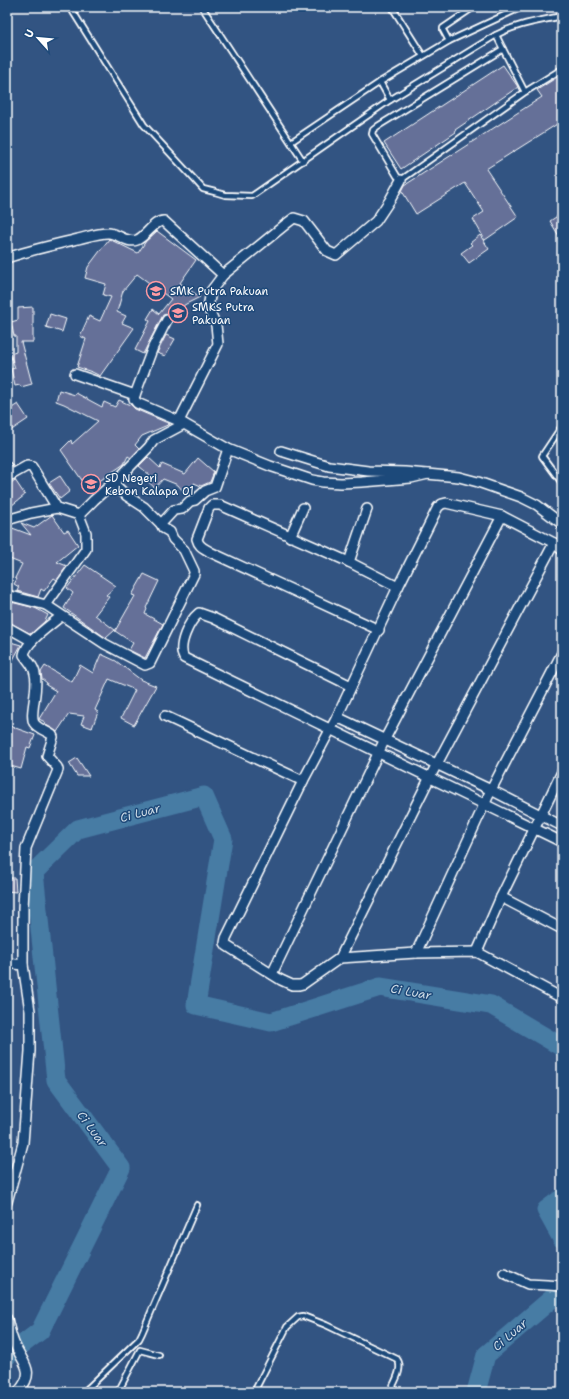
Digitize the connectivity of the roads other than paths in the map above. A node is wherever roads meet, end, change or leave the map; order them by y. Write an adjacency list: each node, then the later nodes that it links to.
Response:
1 (70, 7): 16 (lane)
2 (202, 7): 15 (lane)
3 (392, 7): 10 (lane)
4 (474, 7): 8 (lane)
5 (522, 7): 8 (lane)
6 (562, 16): 7 (lane)
7 (496, 35): 9 (lane); 14 (lane)
8 (449, 41): 10 (lane)
9 (503, 49): 13 (lane); 17 (lane)
10 (423, 56): 12 (lane)
11 (562, 69): 13 (lane)
12 (380, 82): 14 (lane); 15 (lane)
13 (525, 92): 17 (lane)
14 (390, 100): 16 (lane)
15 (291, 142): 16 (lane)
16 (303, 161)
17 (401, 180): 19 (street)
18 (7, 258): 19 (street)
19 (223, 275): 23 (street)
20 (166, 320): 22 (street)
21 (75, 374): 22 (street)
22 (135, 395): 23 (street)
23 (182, 422): 25 (street); 29 (street)
24 (562, 426): 30 (lane)
25 (228, 449): 28 (street); 37 (street)
26 (281, 451): 28 (street)
27 (7, 467): 31 (street)
28 (428, 474): 38 (street)
29 (113, 483): 34 (street); 37 (street)
30 (562, 483)
31 (57, 508): 34 (street); 36 (street)
32 (303, 508): 39 (street)
33 (366, 509): 42 (street)
34 (78, 515): 45 (street)
35 (502, 516): 40 (street); 43 (street); 55 (street)
36 (7, 520)
37 (161, 524): 46 (street)
38 (562, 524)
39 (290, 537): 42 (street); 48 (street)
40 (554, 543): 41 (street); 57 (street)
41 (562, 550)
42 (349, 562): 43 (street)
43 (398, 587): 48 (street)
44 (7, 595): 45 (street)
45 (46, 605): 46 (street)
46 (61, 616): 49 (street)
47 (7, 627): 49 (street)
48 (379, 630): 51 (street)
49 (32, 641): 73 (street)
50 (562, 653): 61 (street)
51 (351, 686): 53 (street); 54 (street)
52 (166, 716): 60 (street)
53 (337, 717): 54 (street); 55 (street)
54 (330, 729): 56 (street); 60 (street)
55 (385, 739): 56 (street); 57 (street)
56 (378, 752): 59 (street); 74 (street)
57 (437, 765): 59 (street); 61 (street)
58 (562, 772): 63 (street)
59 (430, 777): 62 (street); 71 (street)
60 (303, 781): 74 (street)
61 (490, 790): 62 (street); 63 (street)
62 (485, 803): 65 (street); 69 (street)
63 (540, 816): 64 (street); 65 (street)
64 (562, 826)
65 (534, 827): 66 (street); 67 (street)
66 (562, 842)
67 (501, 897): 68 (street); 70 (street)
68 (562, 929)
69 (416, 952): 70 (street); 71 (street)
70 (477, 952): 75 (street)
71 (340, 958): 74 (street)
72 (7, 963): 73 (street)
73 (23, 965): 76 (street)
74 (272, 974)
75 (562, 998)
76 (7, 1202)
77 (197, 1205): 81 (lane)
78 (504, 1273): 79 (street)
79 (562, 1286)
80 (7, 1319): 85 (street)
81 (131, 1347): 82 (lane); 84 (lane)
82 (140, 1350): 83 (lane); 87 (lane)
83 (159, 1355)
84 (86, 1390): 86 (lane)
85 (18, 1392)
86 (96, 1392)
87 (118, 1392)
88 (254, 1392): 89 (lane)
89 (390, 1392)

